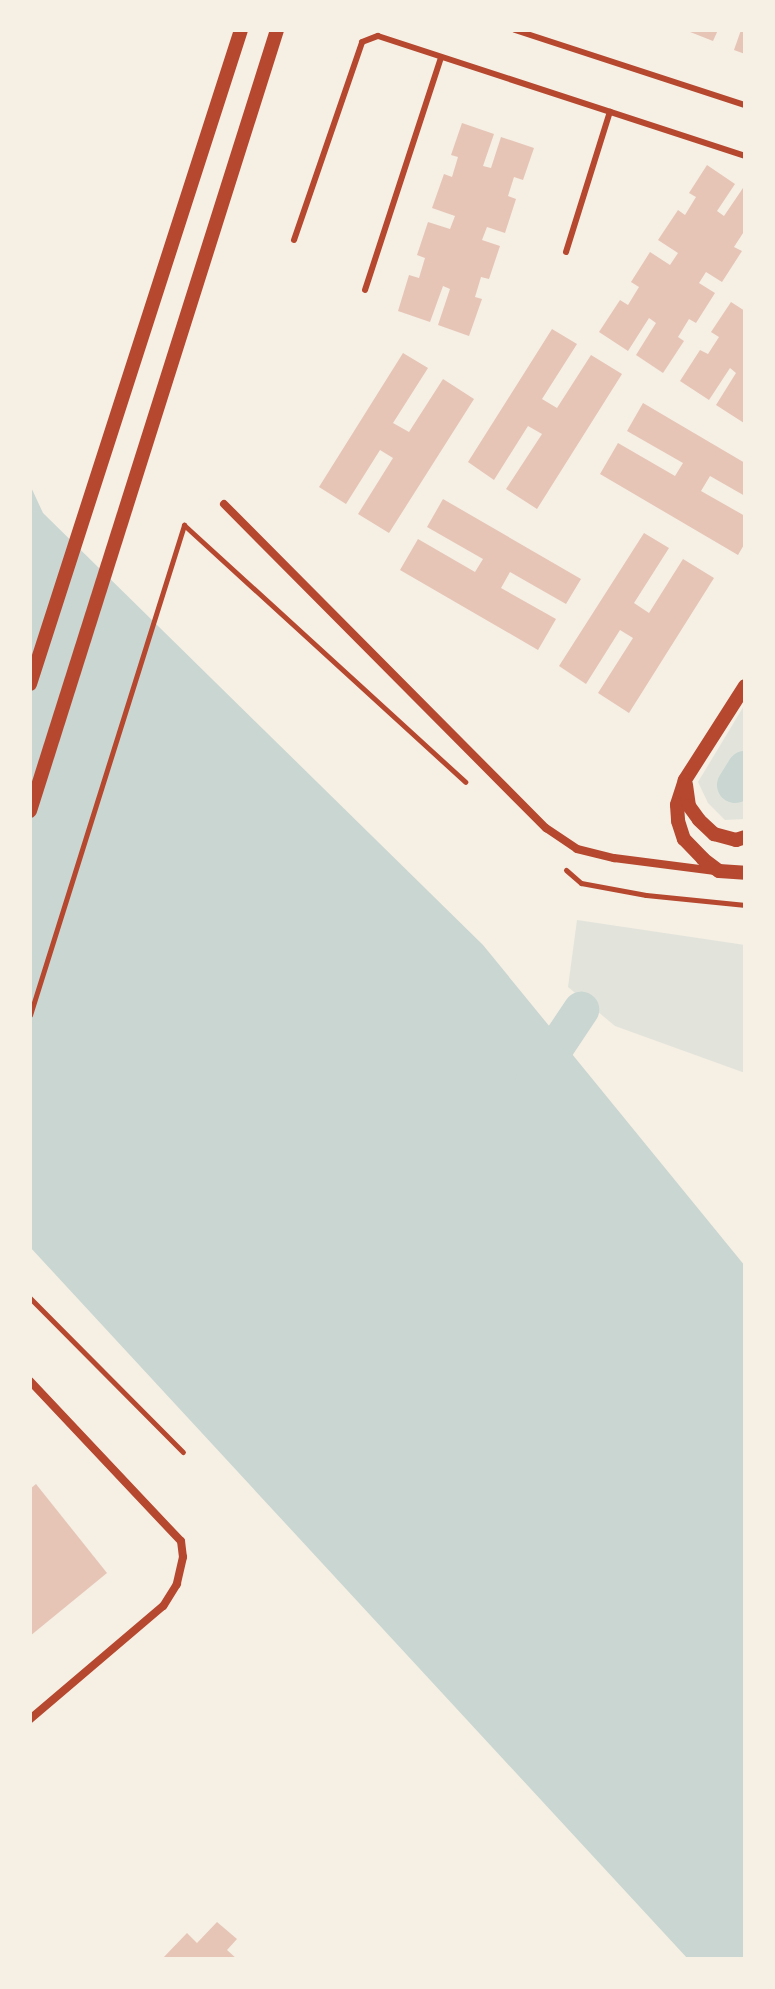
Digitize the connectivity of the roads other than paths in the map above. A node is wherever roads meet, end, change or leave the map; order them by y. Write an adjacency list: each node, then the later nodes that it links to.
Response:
1 (241, 30): 12 (street)
2 (277, 30): 15 (street)
3 (515, 30): 5 (lane)
4 (441, 58): 6 (lane); 8 (lane); 10 (lane)
5 (745, 105)
6 (610, 112): 7 (lane); 9 (lane)
7 (745, 156)
8 (294, 240)
9 (566, 252)
10 (365, 290)
11 (224, 504): 17 (street)
12 (30, 684)
13 (745, 686): 14 (street)
14 (685, 780): 16 (street); 17 (street)
15 (30, 811)
16 (745, 837)
17 (719, 871): 18 (street)
18 (745, 873)
19 (30, 1381): 20 (street)
20 (30, 1719)

